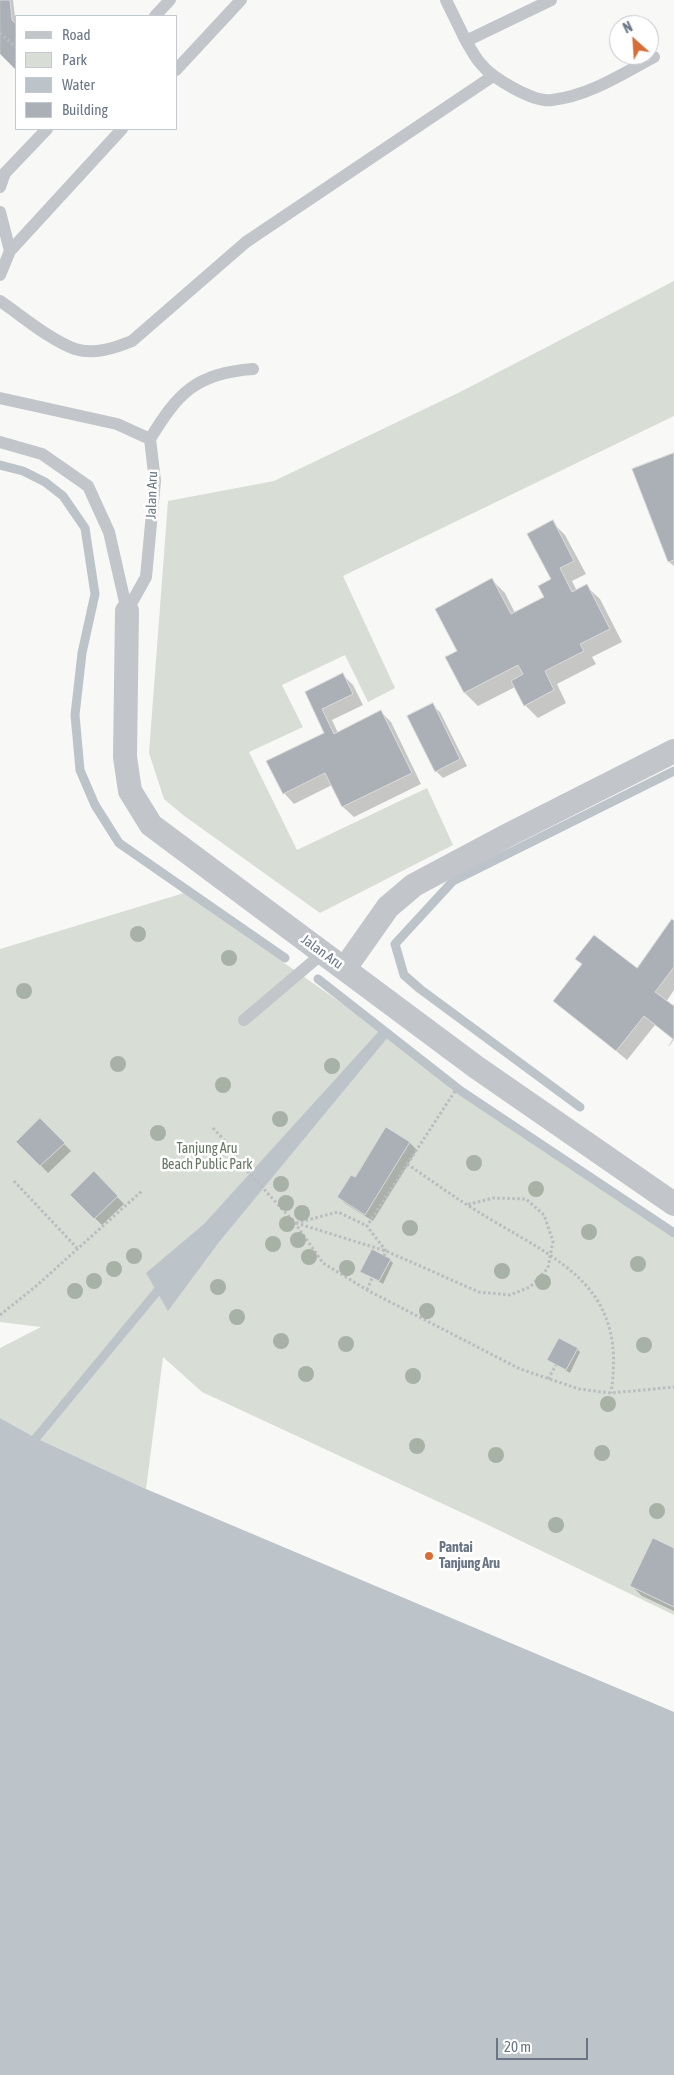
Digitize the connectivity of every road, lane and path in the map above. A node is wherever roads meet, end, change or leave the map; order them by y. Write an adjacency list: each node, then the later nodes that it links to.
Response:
1 (170, 0): 5 (lane)
2 (241, 0): 10 (lane)
3 (446, 0): 7 (lane)
4 (551, 0): 7 (lane)
5 (156, 15)
6 (0, 33): 8 (path)
7 (466, 41): 11 (lane)
8 (15, 46)
9 (638, 65): 11 (lane)
10 (178, 68)
11 (493, 76): 18 (lane)
12 (46, 130): 14 (lane)
13 (121, 130): 16 (lane)
14 (0, 187)
15 (0, 212): 16 (lane)
16 (10, 251): 17 (lane)
17 (0, 275)
18 (0, 301)
19 (253, 369): 21 (lane)
20 (0, 398): 21 (lane)
21 (150, 439): 23 (lane, Jalan Aru)
22 (0, 442): 23 (lane, Jalan Aru)
23 (128, 611): 25 (street, Jalan Aru)
24 (674, 751): 26 (street)
25 (322, 953): 26 (street, Jalan Aru); 27 (lane)
26 (344, 968): 33 (street, Jalan Aru)
27 (244, 1020)
28 (455, 1092): 30 (path)
29 (213, 1128): 35 (path)
30 (408, 1164): 34 (path); 36 (path)
31 (14, 1181): 37 (path)
32 (143, 1190): 37 (path)
33 (674, 1204)
34 (466, 1205): 39 (path); 39 (path)
35 (295, 1223): 36 (path); 38 (path); 42 (path)
36 (367, 1226): 38 (path)
37 (77, 1248): 43 (path)
38 (386, 1251): 39 (path); 40 (path)
39 (550, 1254): 47 (path)
40 (384, 1256)
41 (372, 1278): 42 (path)
42 (366, 1290): 45 (path)
43 (0, 1315)
44 (556, 1365): 45 (path)
45 (548, 1379): 47 (path)
46 (674, 1387): 47 (path)
47 (611, 1393)

